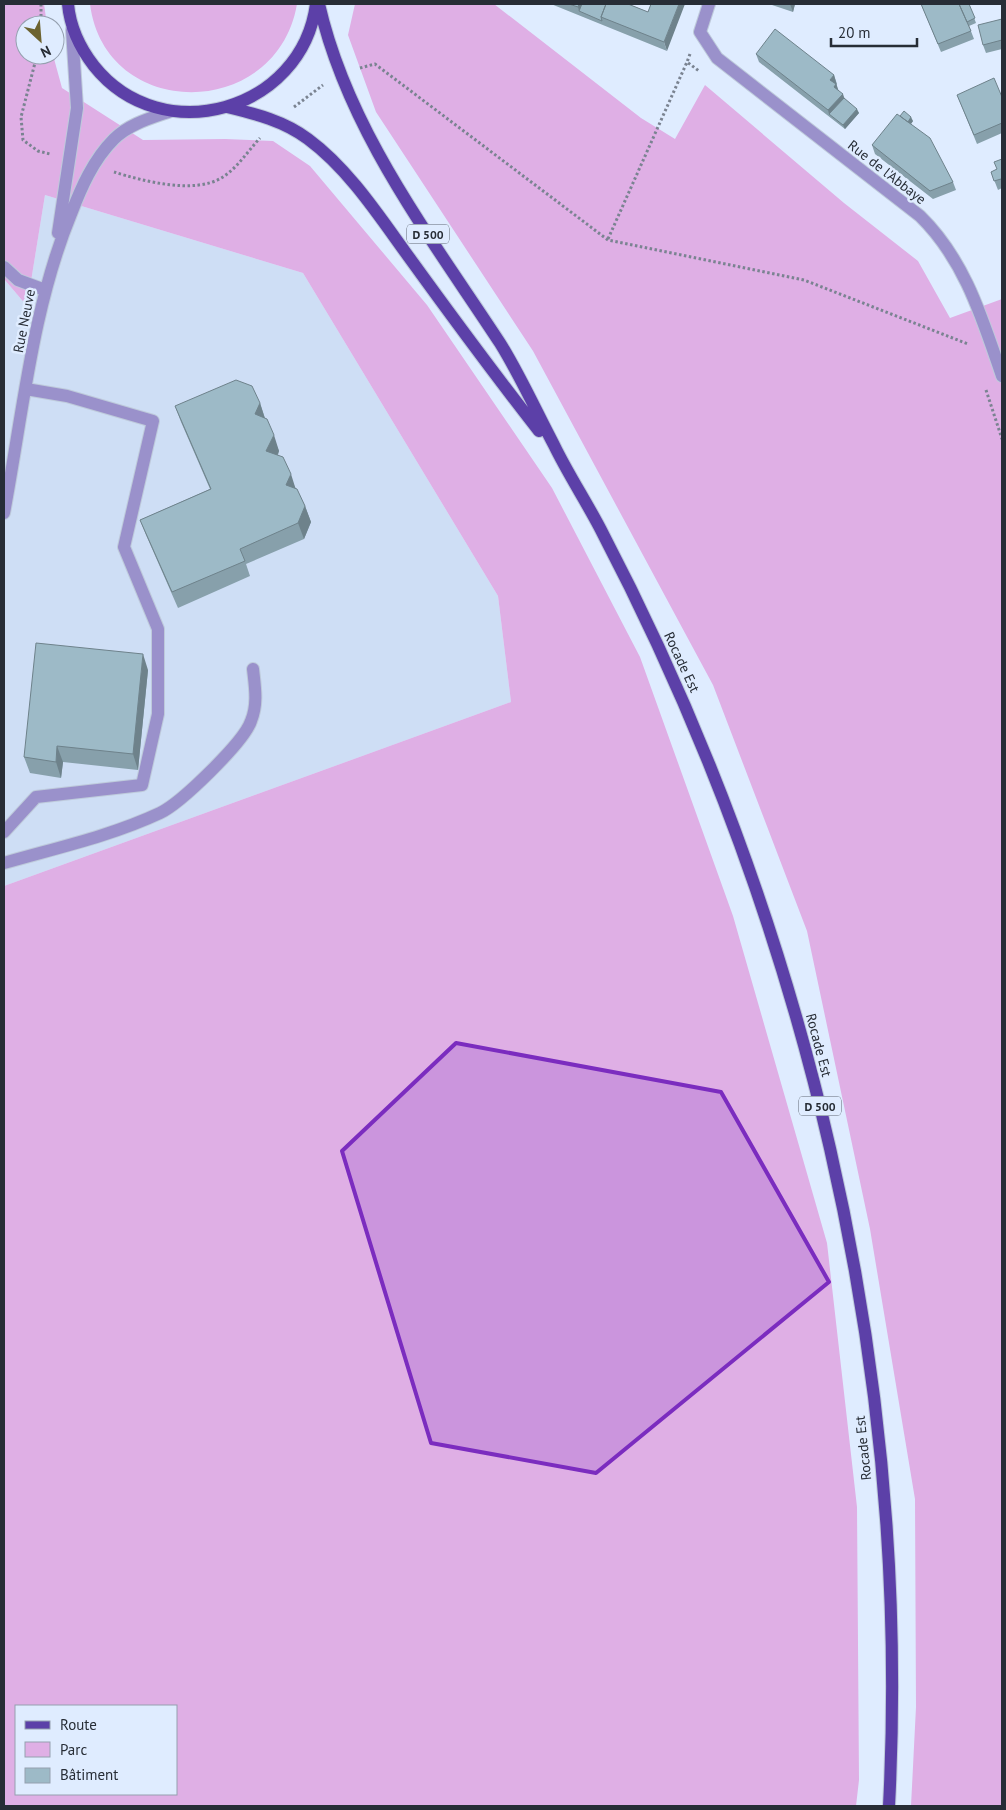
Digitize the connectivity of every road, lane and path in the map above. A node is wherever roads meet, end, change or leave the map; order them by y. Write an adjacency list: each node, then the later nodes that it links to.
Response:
1 (68, 4): 4 (main road)
2 (318, 4): 8 (main road, D 500); 10 (main road)
3 (709, 4): 5 (street)
4 (72, 22): 11 (main road); 13 (street, Rue Neuve)
5 (700, 32): 6 (path); 20 (street, Rue de l'Abbaye)
6 (687, 62): 9 (path); 15 (path)
7 (34, 65): 13 (path)
8 (339, 74): 12 (path); 15 (path); 22 (main road, D 500)
9 (702, 74)
10 (227, 108): 11 (main road); 12 (main road, D 500)
11 (171, 110): 14 (street, Rue Neuve)
12 (275, 120): 14 (path); 22 (main road, D 500)
13 (69, 159): 16 (street, Rue Neuve)
14 (94, 165): 16 (street, Rue Neuve)
15 (608, 240): 19 (path)
16 (55, 253): 18 (street, Rue Neuve)
17 (4, 267): 18 (street)
18 (45, 290): 21 (street, Rue Neuve)
19 (969, 337)
20 (1002, 376)
21 (26, 390): 23 (street, Rue Neuve); 25 (street)
22 (558, 454): 27 (main road, Rocade Est / D 500)
23 (4, 507)
24 (253, 668): 26 (street)
25 (4, 832)
26 (4, 862)
27 (889, 1806)

